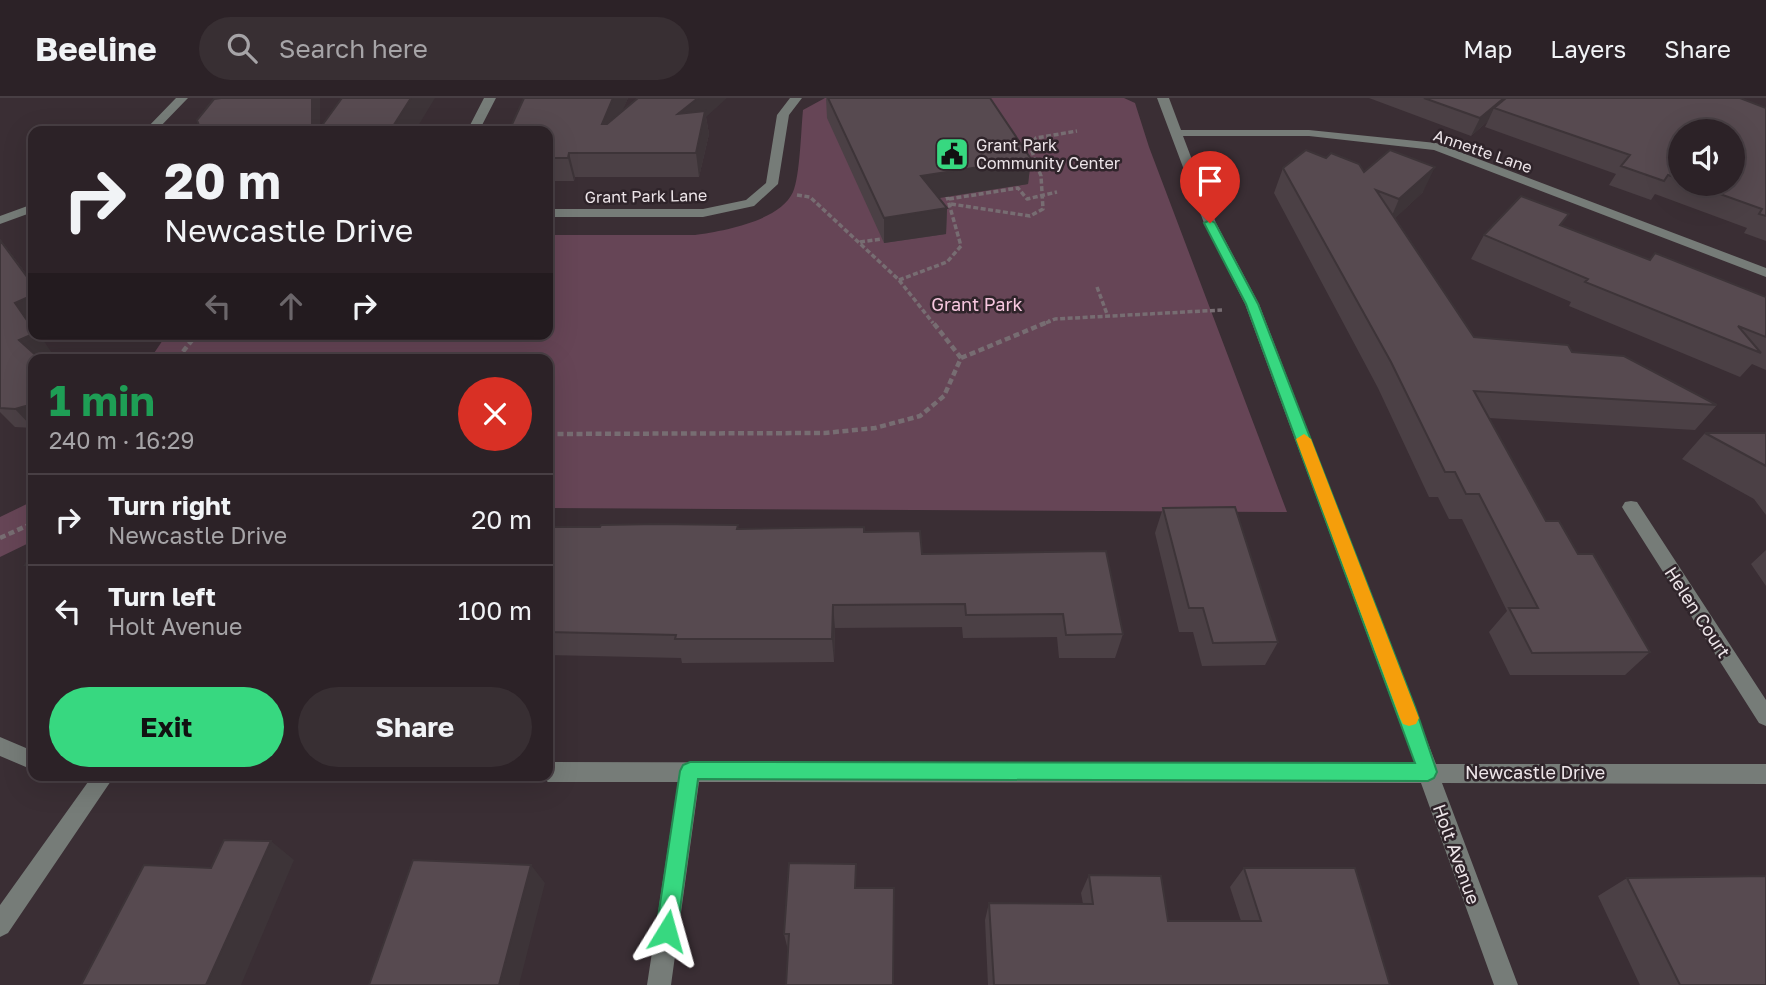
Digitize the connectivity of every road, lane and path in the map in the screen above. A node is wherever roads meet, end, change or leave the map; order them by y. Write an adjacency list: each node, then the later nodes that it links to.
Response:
1 (182, 98): 5 (street)
2 (490, 98): 6 (street)
3 (796, 98): 9 (street)
4 (1163, 98): 8 (street, Holt Avenue)
5 (155, 126)
6 (476, 126)
7 (1077, 131): 12 (path)
8 (1175, 133): 19 (street, Annette Lane); 22 (street, Holt Avenue)
9 (772, 184): 15 (street, Grant Park Lane); 18 (path)
10 (943, 187): 13 (path)
11 (1057, 192): 12 (path)
12 (1044, 195): 13 (path); 13 (path)
13 (950, 201): 20 (path)
14 (28, 210): 16 (street)
15 (553, 213)
16 (0, 220)
17 (882, 239): 18 (path)
18 (859, 242): 20 (path)
19 (1766, 273)
20 (899, 280): 26 (path)
21 (1097, 286): 23 (path)
22 (1254, 309): 23 (path); 36 (street, Holt Avenue)
23 (1107, 314): 26 (path)
24 (192, 340): 25 (path)
25 (181, 354)
26 (961, 358): 27 (path)
27 (553, 434)
28 (1630, 507): 31 (street, Helen Court)
29 (28, 525): 30 (path)
30 (0, 538)
31 (1766, 717)
32 (0, 746): 33 (street)
33 (28, 759)
34 (690, 771): 35 (street, Newcastle Drive); 36 (street, Newcastle Drive); 40 (street)
35 (553, 772)
36 (1428, 772): 37 (street, Newcastle Drive); 41 (street, Holt Avenue)
37 (1766, 774)
38 (101, 781): 39 (street)
39 (0, 925)
40 (659, 985)
41 (1506, 985)

